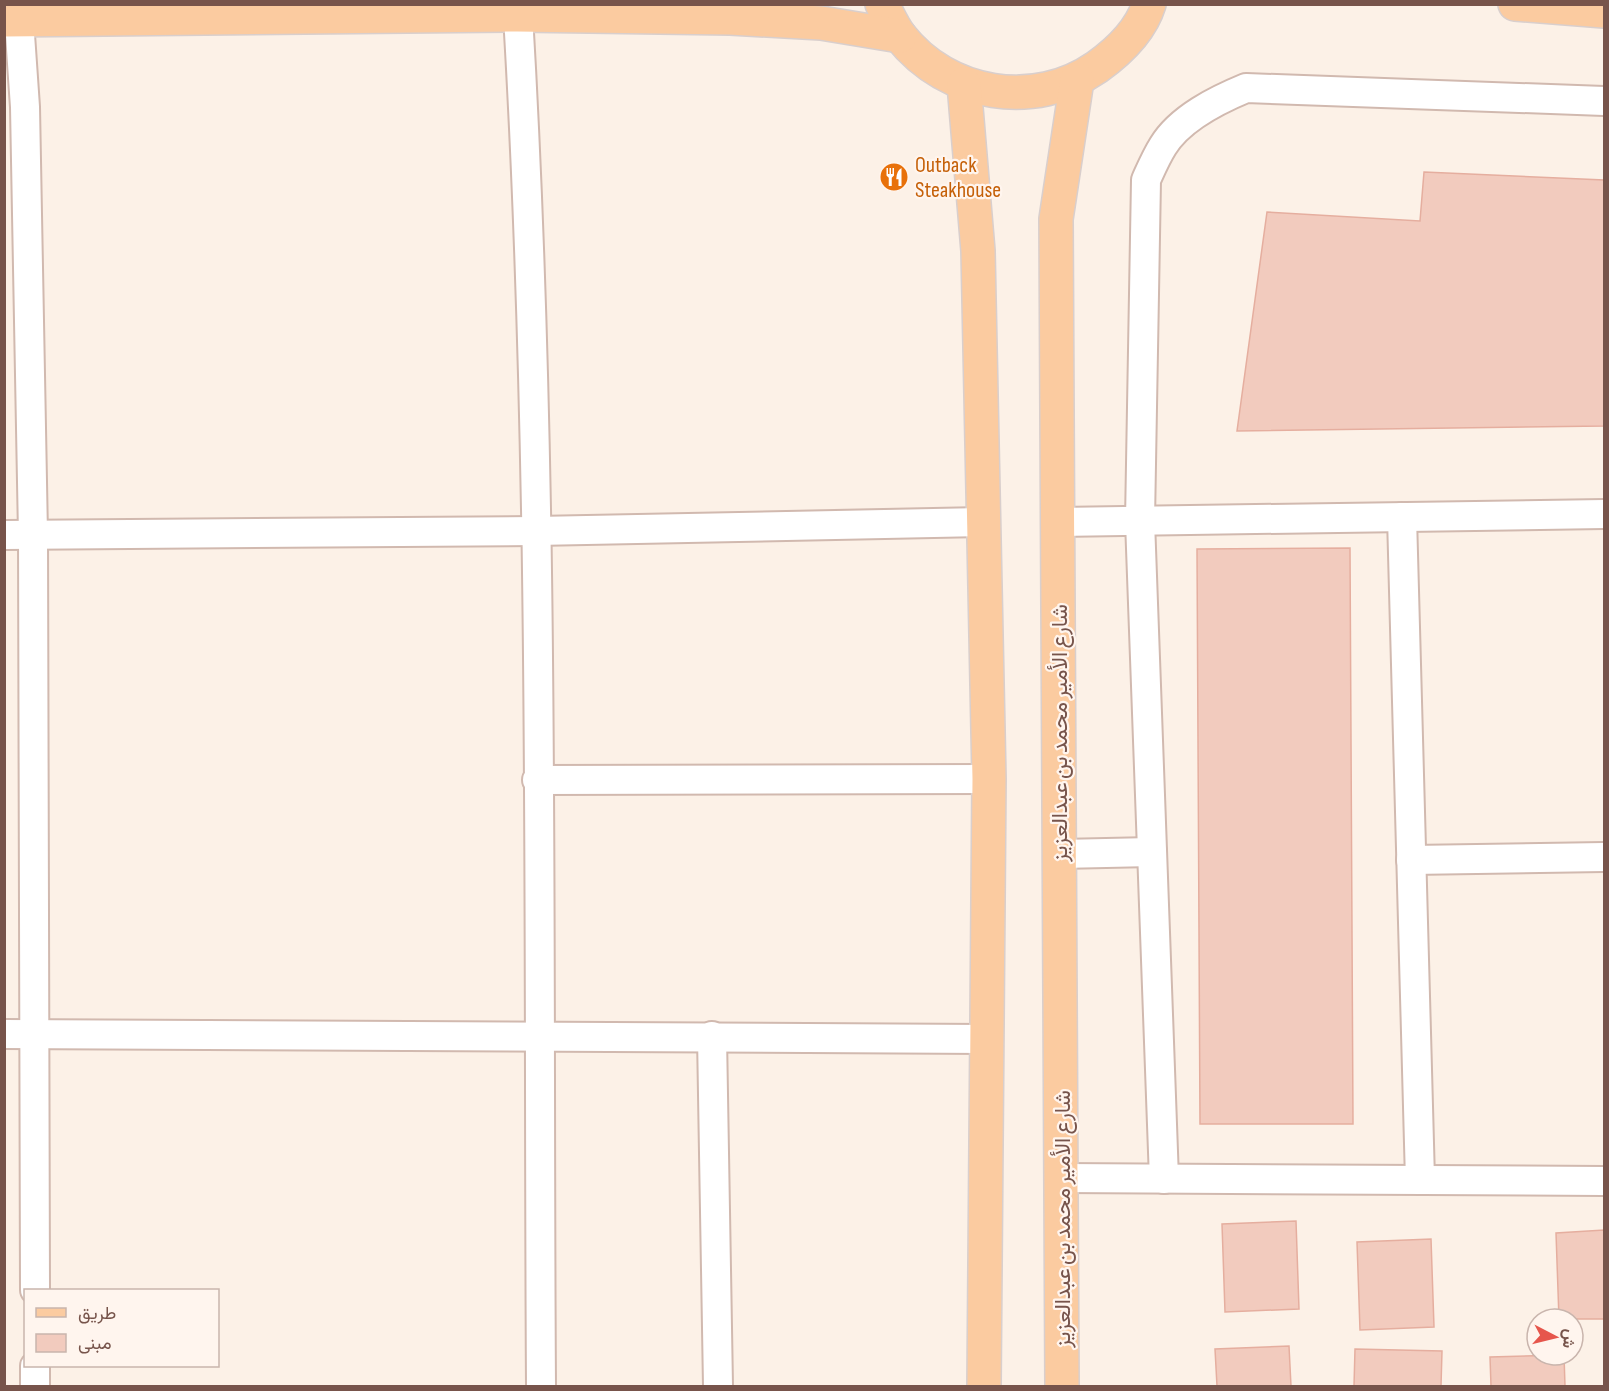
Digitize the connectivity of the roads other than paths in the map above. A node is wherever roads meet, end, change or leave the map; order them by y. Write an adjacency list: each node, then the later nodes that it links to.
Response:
1 (882, 4): 7 (main road)
2 (1515, 4): 4 (main road)
3 (1154, 7): 8 (main road)
4 (1605, 11)
5 (518, 15): 6 (main road); 7 (main road); 16 (street)
6 (12, 20): 18 (street)
7 (900, 36): 9 (main road)
8 (1077, 80): 9 (main road); 15 (main road, شارع الأمير محمد بن عبدالعزيز)
9 (964, 84): 14 (main road)
10 (1605, 101): 13 (street)
11 (1605, 514): 12 (street)
12 (1402, 517): 13 (street); 24 (street)
13 (1140, 521): 15 (street); 21 (street)
14 (983, 522): 16 (street); 19 (main road)
15 (1058, 522): 22 (main road, شارع الأمير محمد بن عبدالعزيز)
16 (536, 531): 18 (street); 20 (street)
17 (4, 535): 18 (street)
18 (33, 535): 26 (street)
19 (989, 779): 20 (street); 29 (main road)
20 (537, 780): 28 (street)
21 (1152, 852): 22 (street); 31 (street)
22 (1060, 854): 30 (main road, شارع الأمير محمد بن عبدالعزيز)
23 (1605, 857): 24 (street)
24 (1411, 860): 32 (street)
25 (4, 1034): 26 (street)
26 (34, 1034): 28 (street); 34 (street)
27 (712, 1036): 28 (street); 29 (street); 38 (street)
28 (539, 1037): 37 (street)
29 (987, 1039): 39 (main road)
30 (1062, 1178): 31 (street); 40 (main road, شارع الأمير محمد بن عبدالعزيز)
31 (1164, 1179): 32 (street)
32 (1420, 1180): 33 (street)
33 (1605, 1181)
34 (35, 1289)
35 (35, 1367): 36 (street)
36 (35, 1386)
37 (541, 1386)
38 (718, 1386)
39 (984, 1386)
40 (1062, 1386)

